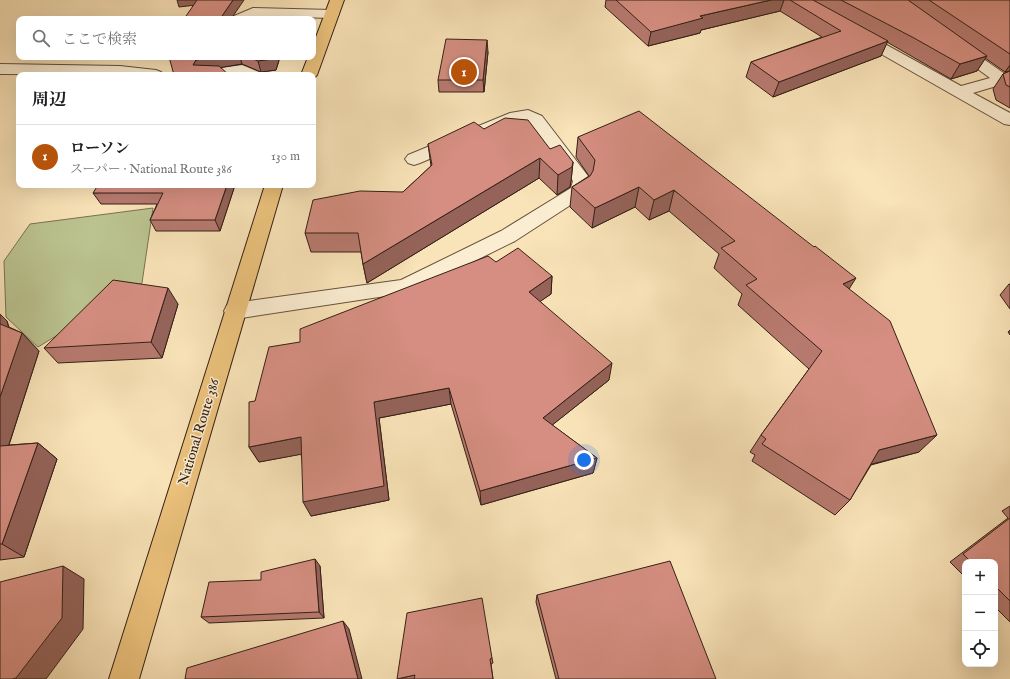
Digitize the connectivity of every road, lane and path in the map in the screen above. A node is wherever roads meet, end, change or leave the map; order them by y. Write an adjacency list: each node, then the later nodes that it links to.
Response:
1 (337, 0): 2 (highway)
2 (332, 14): 3 (street); 6 (highway)
3 (245, 16)
4 (844, 28): 14 (street)
5 (946, 39): 13 (street)
6 (316, 46)
7 (312, 60): 12 (highway)
8 (0, 69): 9 (street)
9 (120, 72)
10 (228, 72): 11 (street)
11 (247, 72)
12 (309, 72)
13 (1006, 78): 14 (street)
14 (959, 92): 15 (street)
15 (1010, 120)
16 (414, 159): 18 (street)
17 (273, 188): 18 (highway, National Route 386)
18 (235, 310): 19 (highway, National Route 386)
19 (124, 679)

